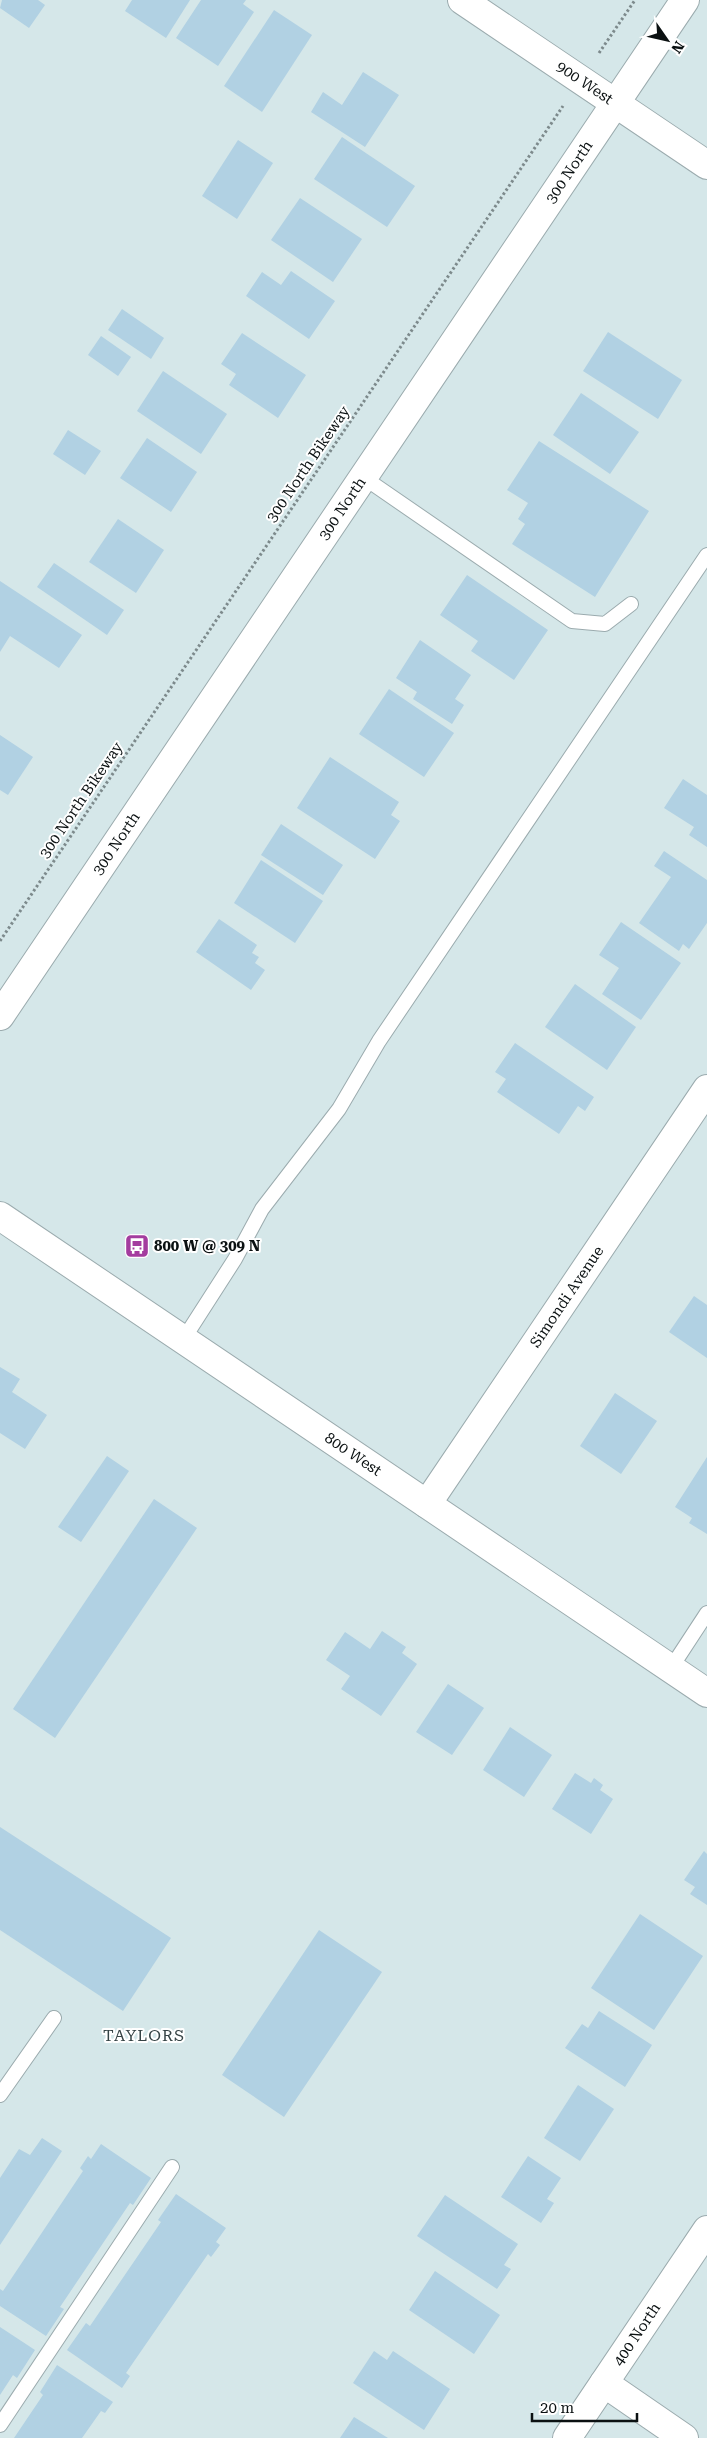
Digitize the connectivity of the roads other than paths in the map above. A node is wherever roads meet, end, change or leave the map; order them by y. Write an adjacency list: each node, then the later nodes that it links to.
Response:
1 (462, 0): 3 (street, 900 West)
2 (685, 0): 3 (street, 300 North)
3 (616, 103): 4 (street, 900 West); 5 (street, 300 North)
4 (707, 165)
5 (363, 477): 7 (lane); 8 (street, 300 North)
6 (707, 555): 11 (lane)
7 (631, 604)
8 (0, 1016)
9 (707, 1088): 12 (street, Simondi Avenue)
10 (0, 1216): 11 (street, 800 West)
11 (183, 1340): 12 (street, 800 West)
12 (427, 1504): 14 (street, 800 West)
13 (707, 1613): 14 (lane)
14 (671, 1668): 15 (street, 800 West)
15 (707, 1693)
16 (54, 2018): 17 (lane)
17 (0, 2095)
18 (172, 2167): 21 (lane)
19 (707, 2230): 20 (street, 400 North)
20 (604, 2383): 22 (street, 400 North); 23 (street)
21 (0, 2425)
22 (567, 2438)
23 (684, 2438)

